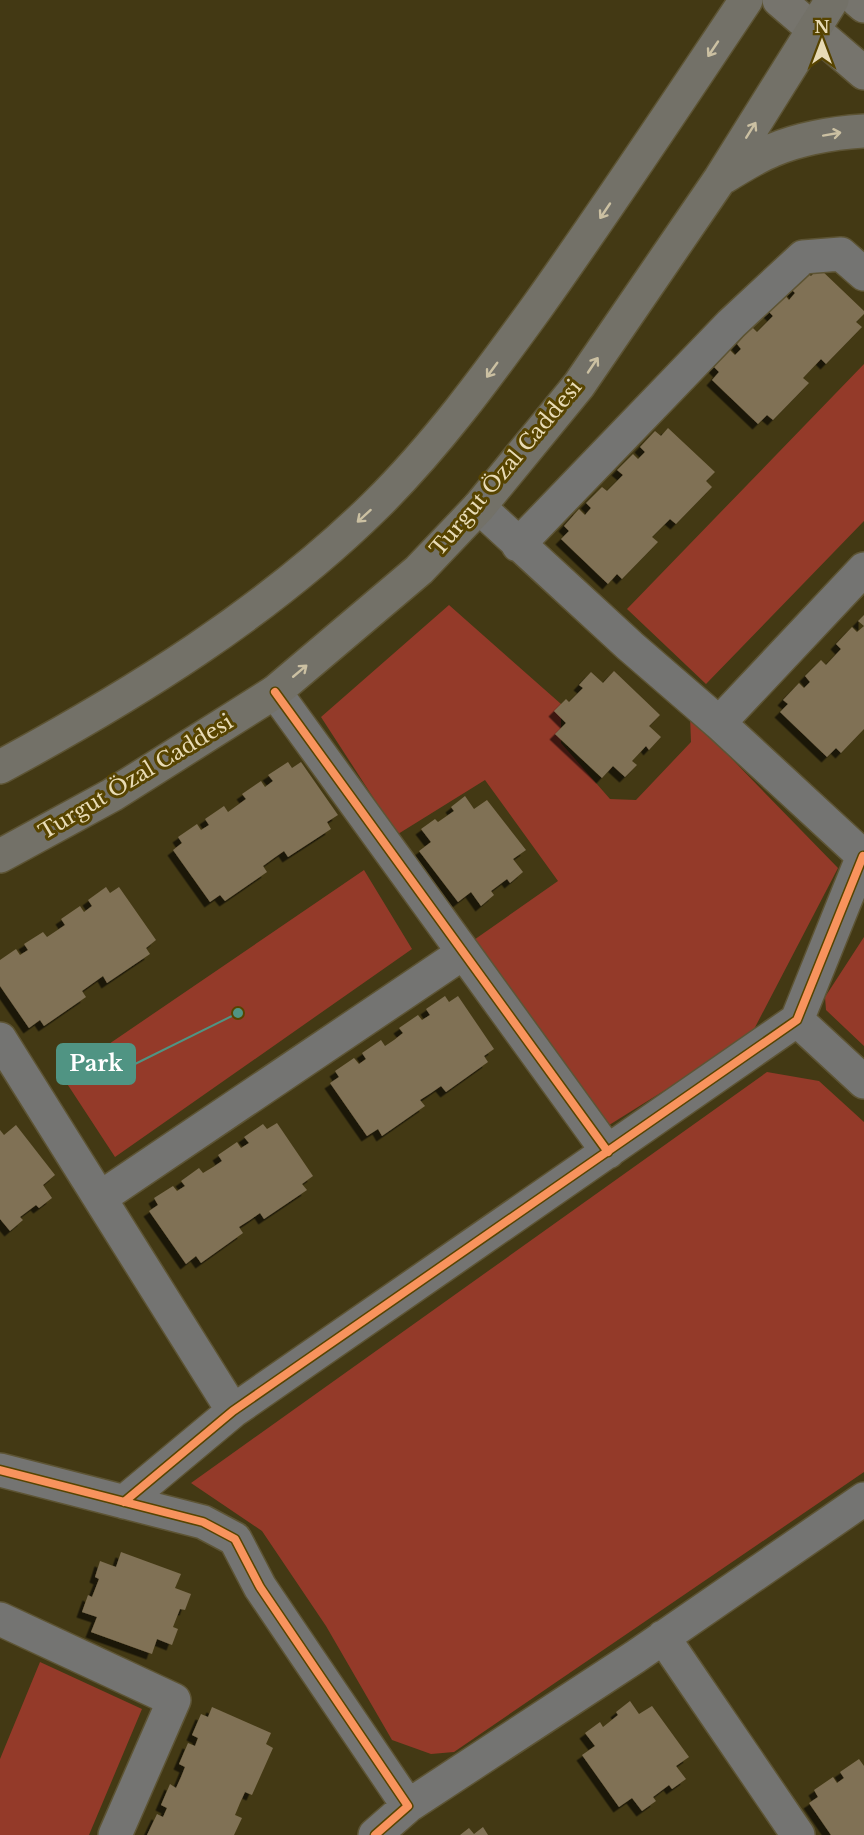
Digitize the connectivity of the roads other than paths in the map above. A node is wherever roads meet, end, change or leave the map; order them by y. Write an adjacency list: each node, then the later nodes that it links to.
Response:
1 (746, 0): 16 (main road, one-way to 16)
2 (779, 0): 6 (street)
3 (832, 0): 6 (main road, Turgut Özal Caddesi)
4 (857, 0): 5 (street)
5 (864, 6)
6 (813, 29): 7 (street); 9 (main road, Turgut Özal Caddesi, one-way to 6)
7 (864, 73)
8 (864, 131): 9 (main road, one-way to 8)
9 (720, 179): 11 (main road, Turgut Özal Caddesi, one-way to 9)
10 (864, 274): 12 (street)
11 (479, 507): 12 (street); 14 (main road, Turgut Özal Caddesi, one-way to 11)
12 (518, 545): 15 (street)
13 (864, 569): 15 (street)
14 (275, 692): 17 (main road, Turgut Özal Caddesi); 19 (street)
15 (718, 723): 18 (street)
16 (0, 767)
17 (0, 856)
18 (863, 856): 20 (street)
19 (463, 953): 23 (street); 24 (street)
20 (797, 1020): 22 (street); 23 (street)
21 (0, 1039): 24 (street)
22 (864, 1082)
23 (609, 1152): 25 (street)
24 (100, 1198): 25 (street)
25 (233, 1411): 28 (street)
26 (0, 1470): 28 (street)
27 (864, 1499): 30 (street)
28 (124, 1502): 31 (street)
29 (0, 1619): 32 (street)
30 (663, 1637): 31 (street); 34 (street)
31 (408, 1806): 33 (street)
32 (115, 1835)
33 (375, 1835)
34 (798, 1835)

